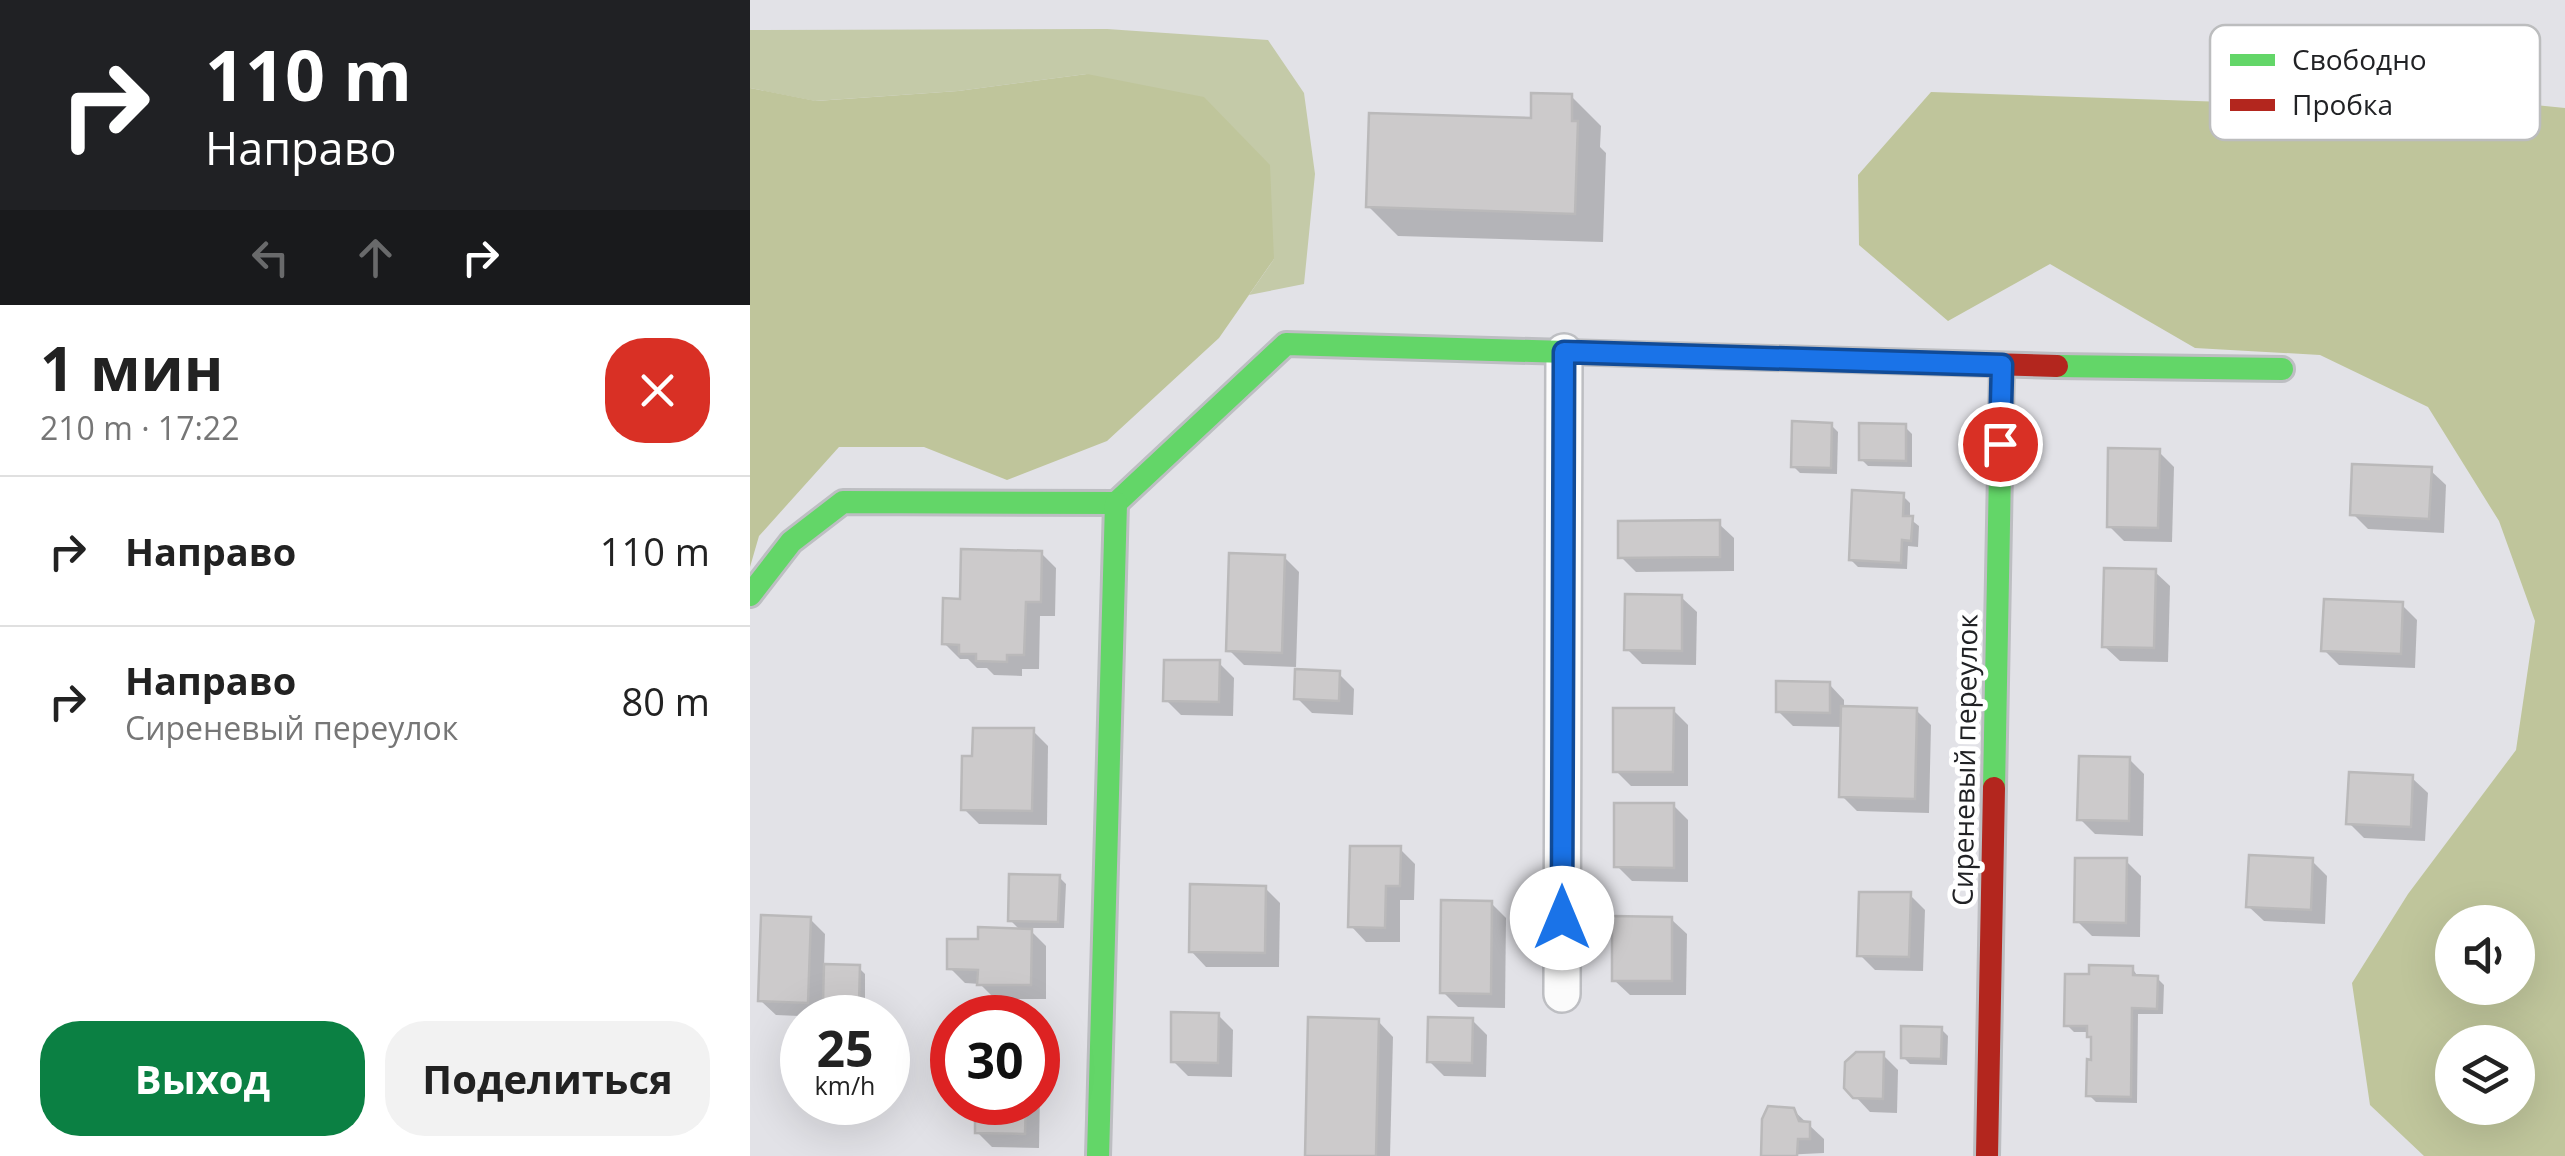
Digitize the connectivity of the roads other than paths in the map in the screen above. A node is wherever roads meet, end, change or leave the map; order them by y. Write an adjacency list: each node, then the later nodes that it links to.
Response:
1 (1564, 352): 2 (street); 4 (street); 6 (street)
2 (2002, 365): 3 (street); 8 (street, Сиреневый переулок)
3 (2282, 369)
4 (1116, 503): 5 (street); 7 (street)
5 (750, 595)
6 (1562, 994)
7 (1098, 1156)
8 (1987, 1156)

